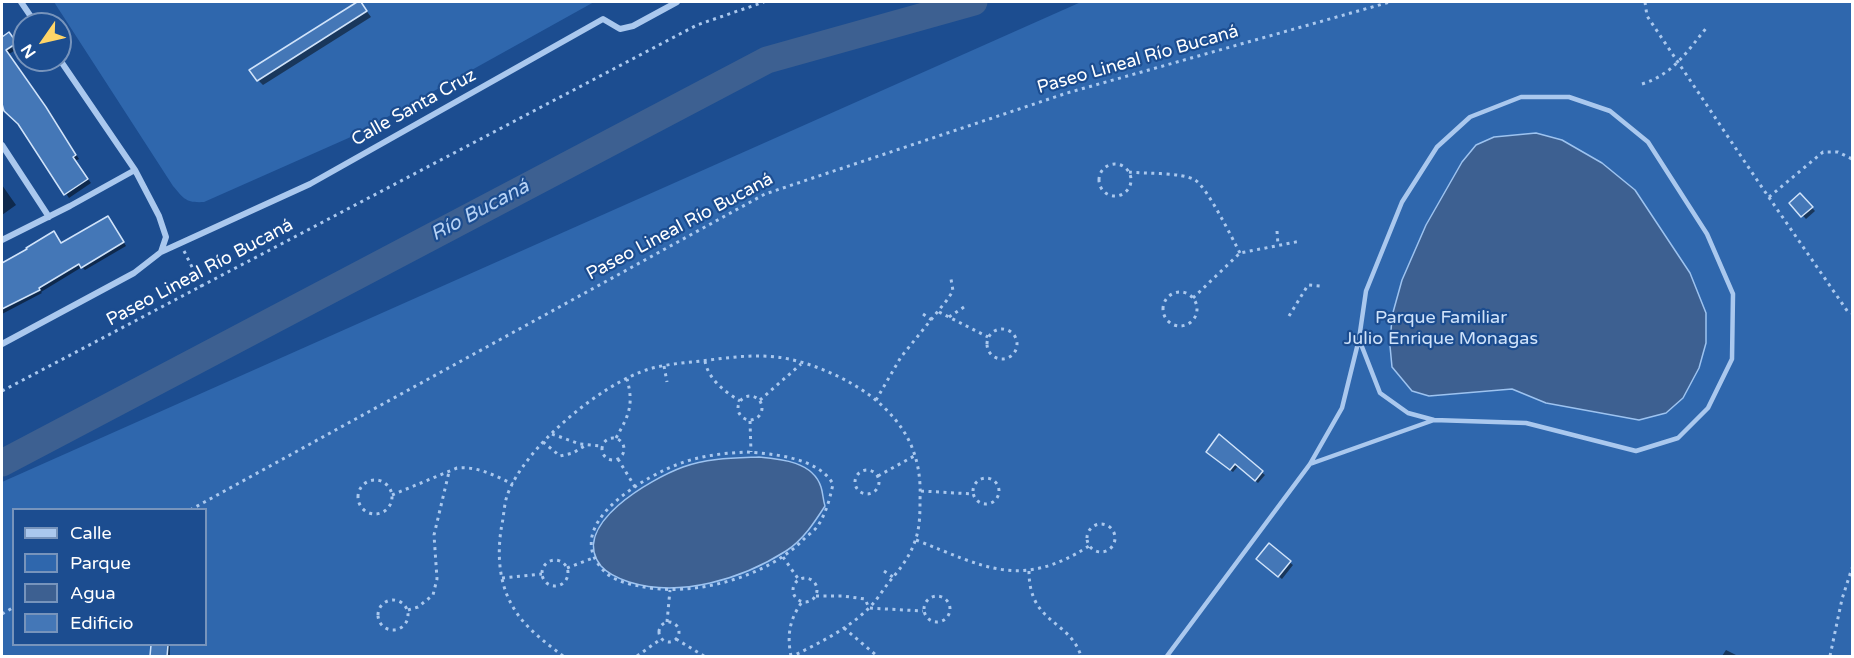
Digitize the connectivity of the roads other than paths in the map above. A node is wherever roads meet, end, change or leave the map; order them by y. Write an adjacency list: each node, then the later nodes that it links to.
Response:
1 (677, 2): 7 (street, Calle Santa Cruz)
2 (68, 72): 4 (street)
3 (2, 145): 5 (street)
4 (135, 170): 5 (street); 7 (street)
5 (49, 217): 6 (street)
6 (2, 240)
7 (162, 252): 9 (street, Calle Santa Cruz)
8 (1359, 339): 10 (lane); 10 (lane); 11 (lane)
9 (2, 344)
10 (1434, 420): 11 (lane)
11 (1310, 464): 12 (lane)
12 (1167, 657)

